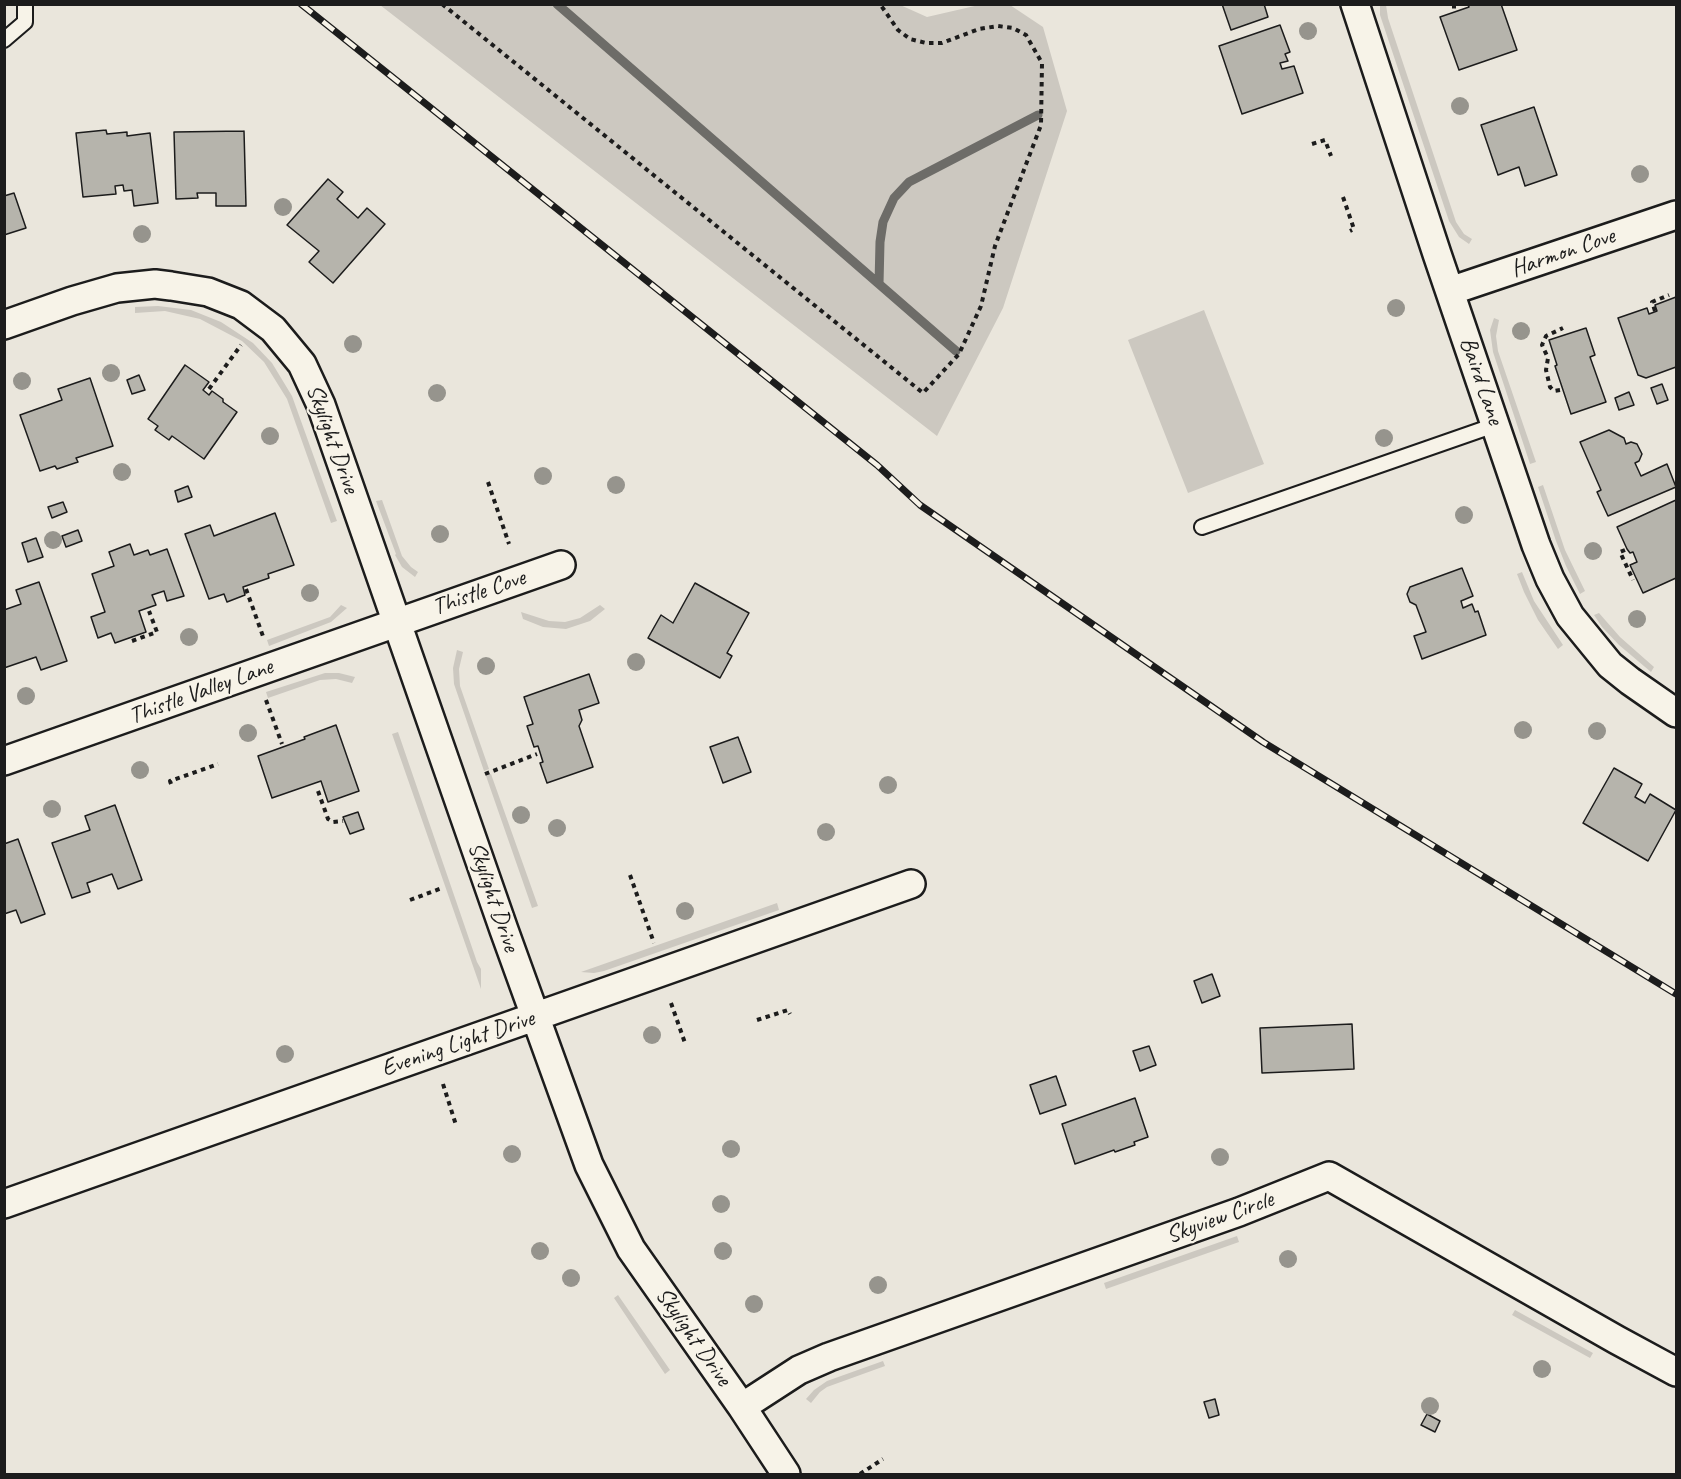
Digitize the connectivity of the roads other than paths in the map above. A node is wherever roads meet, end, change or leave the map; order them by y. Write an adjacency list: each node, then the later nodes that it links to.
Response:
1 (25, 4): 3 (lane)
2 (1355, 4): 5 (street, Baird Lane)
3 (4, 40)
4 (1677, 215): 5 (street, Harmon Cove)
5 (1450, 291): 7 (street, Baird Lane)
6 (4, 325): 10 (street, Skylight Drive)
7 (1495, 425): 8 (lane); 11 (street, Baird Lane)
8 (1202, 527)
9 (561, 565): 10 (street, Thistle Cove)
10 (397, 622): 12 (street, Thistle Valley Lane); 14 (street, Skylight Drive)
11 (1677, 712)
12 (4, 761)
13 (911, 884): 14 (street, Evening Light Drive)
14 (536, 1016): 15 (street, Evening Light Drive); 17 (street, Skylight Drive)
15 (4, 1204)
16 (1677, 1372): 17 (street, Skyview Circle)
17 (742, 1407): 18 (street, Skylight Drive)
18 (786, 1474)

